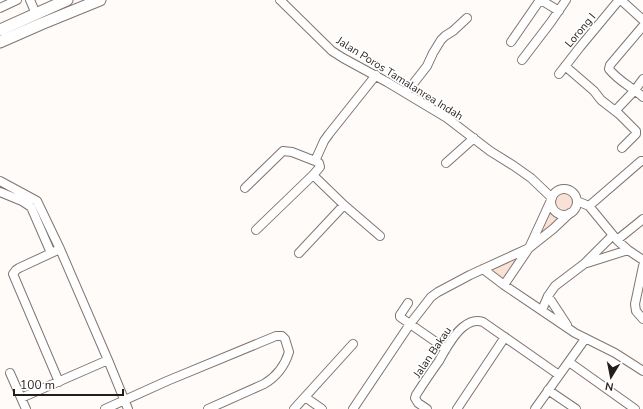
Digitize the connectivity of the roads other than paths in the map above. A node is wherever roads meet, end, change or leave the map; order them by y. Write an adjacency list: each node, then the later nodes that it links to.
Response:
1 (17, 0): 9 (street)
2 (30, 0): 11 (street)
3 (67, 0): 11 (highway)
4 (100, 0): 16 (highway)
5 (280, 0): 21 (street, Jalan Poros Tamalanrea Indah)
6 (541, 0): 10 (street); 17 (street)
7 (566, 0): 10 (street)
8 (624, 1): 13 (street); 19 (street, Lorong I)
9 (0, 8)
10 (559, 11): 18 (street)
11 (36, 14): 15 (highway)
12 (467, 18): 24 (street)
13 (643, 20)
14 (643, 26): 23 (street)
15 (0, 30)
16 (0, 42)
17 (511, 42)
18 (522, 60)
19 (565, 66): 20 (street, Lorong I); 26 (street)
20 (559, 74)
21 (376, 75): 24 (street, Jalan Poros Tamalanrea Indah); 29 (street)
22 (643, 79): 23 (street)
23 (636, 90): 25 (street); 26 (street)
24 (406, 94): 27 (street, Jalan Poros Tamalanrea Indah)
25 (643, 97)
26 (615, 111): 28 (street)
27 (474, 138): 30 (street); 36 (street, Jalan Poros Tamalanrea Indah)
28 (622, 148)
29 (315, 161): 32 (street); 34 (street)
30 (446, 163)
31 (640, 163): 39 (street)
32 (313, 175): 38 (street); 42 (street)
33 (0, 181): 46 (street)
34 (245, 188)
35 (0, 192): 48 (street)
36 (552, 198): 37 (street); 40 (street); 45 (street)
37 (577, 201): 39 (street); 40 (street)
38 (344, 205): 43 (street); 49 (street)
39 (588, 206): 44 (street)
40 (570, 213): 45 (street)
41 (643, 219): 44 (street)
42 (256, 230)
43 (380, 236)
44 (615, 238): 47 (street); 51 (street)
45 (529, 248): 53 (street); 54 (street)
46 (60, 249): 48 (street); 66 (street)
47 (628, 250): 50 (street); 51 (street)
48 (51, 253): 71 (street)
49 (299, 254)
50 (643, 260)
51 (584, 264): 55 (street)
52 (643, 266): 58 (street)
53 (483, 268): 54 (street); 60 (street)
54 (504, 285): 57 (street)
55 (548, 296): 57 (street); 61 (street)
56 (408, 303): 60 (street)
57 (542, 310): 61 (street)
58 (639, 312): 59 (street)
59 (643, 319)
60 (410, 324): 65 (street); 84 (street)
61 (569, 329): 63 (street)
62 (505, 337): 65 (street, Jalan Bakau); 70 (street, Jalan Bakau); 86 (street)
63 (585, 339): 67 (street); 68 (street)
64 (353, 344): 74 (street)
65 (446, 349): 85 (street, Jalan Bakau)
66 (108, 360): 71 (street); 76 (street)
67 (569, 362): 70 (street); 89 (street)
68 (643, 371)
69 (10, 373): 73 (street)
70 (559, 375): 72 (street)
71 (59, 382): 73 (street)
72 (548, 390): 87 (street); 88 (street)
73 (21, 398): 77 (street)
74 (305, 398): 82 (street); 83 (street)
75 (233, 399): 76 (street); 80 (street); 81 (street)
76 (124, 401): 78 (street); 79 (street)
77 (26, 409)
78 (105, 409)
79 (128, 409)
80 (208, 409)
81 (226, 409)
82 (294, 409)
83 (322, 409)
84 (353, 409)
85 (427, 409)
86 (458, 409)
87 (535, 409)
88 (576, 409)
89 (635, 409)

